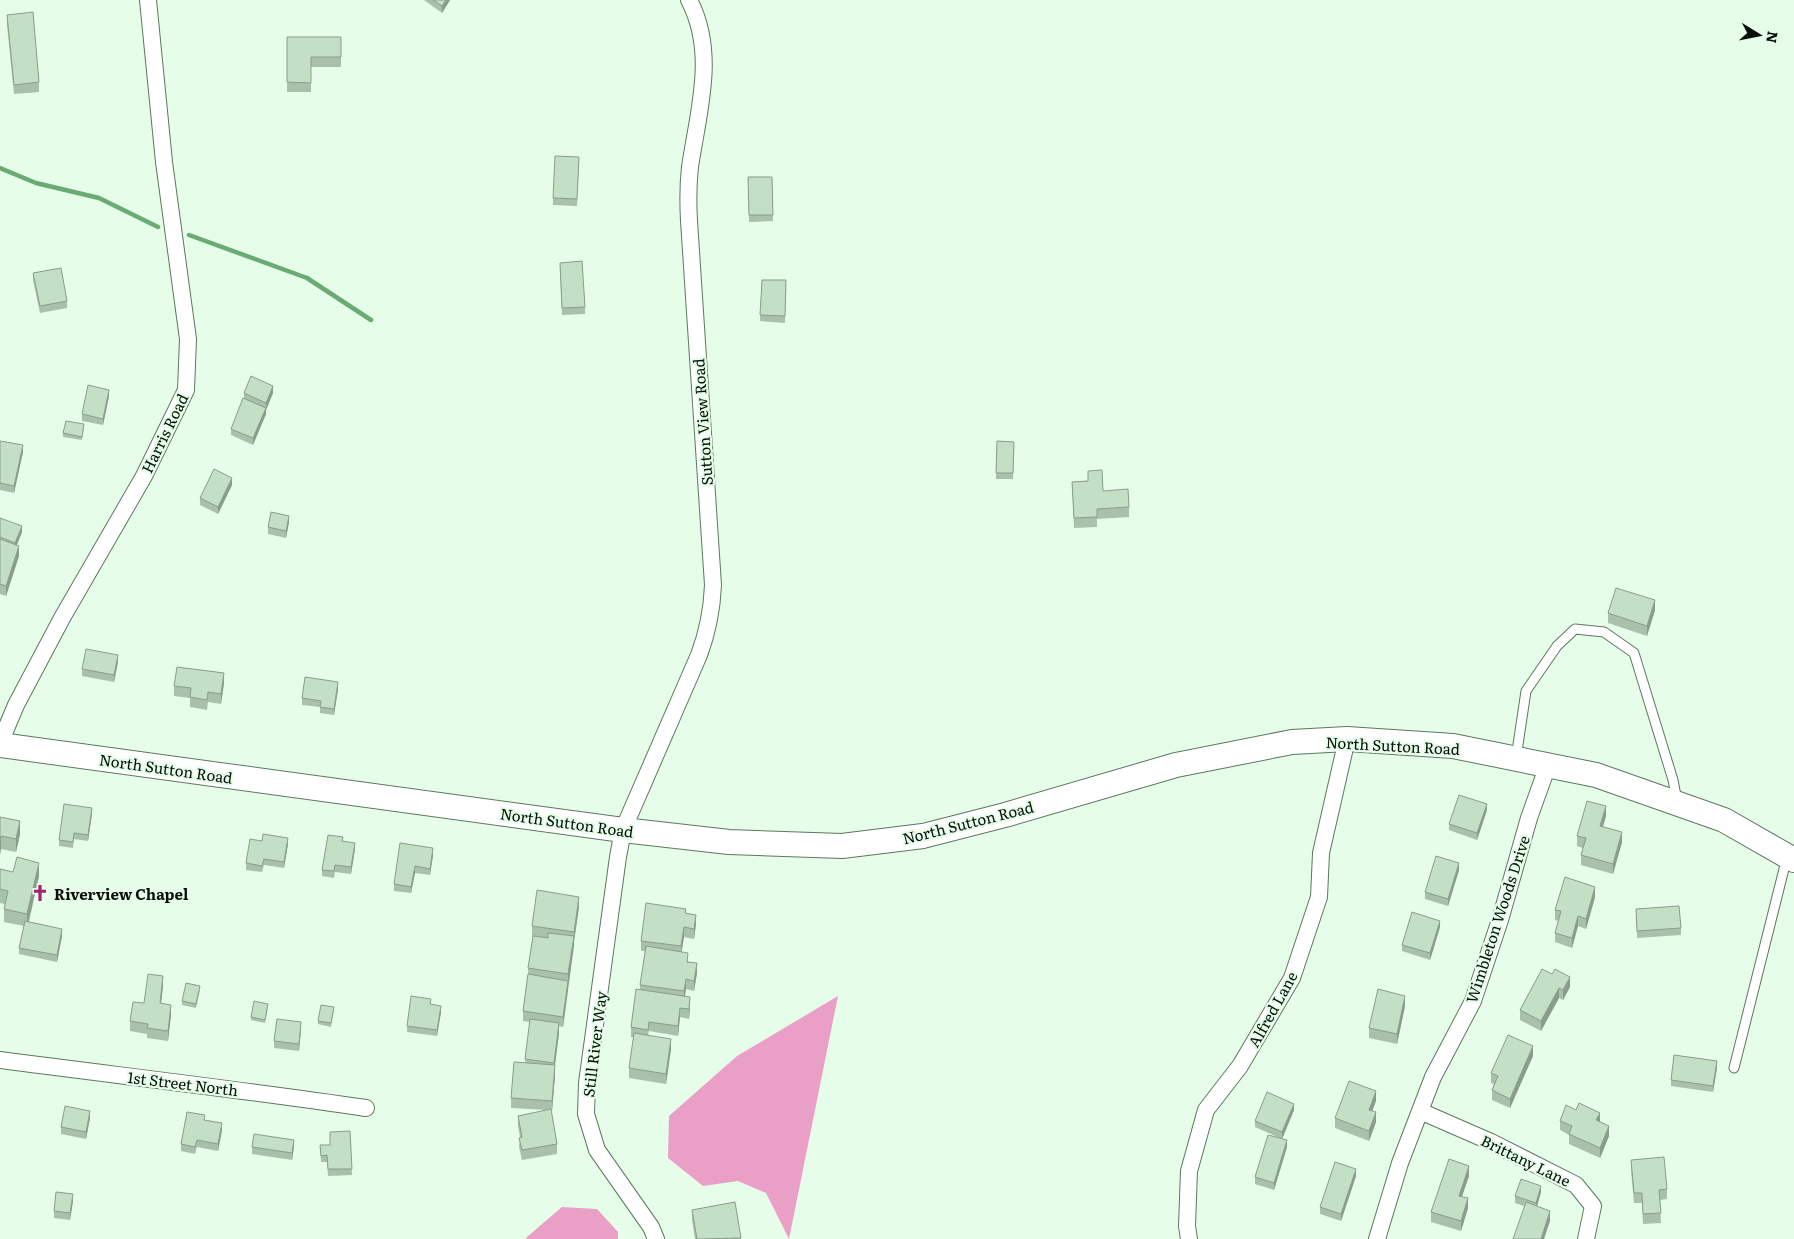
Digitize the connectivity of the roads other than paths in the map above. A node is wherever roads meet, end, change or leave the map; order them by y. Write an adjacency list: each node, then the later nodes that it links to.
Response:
1 (148, 0): 4 (street, Harris Road)
2 (689, 0): 8 (street, Sutton View Road)
3 (1347, 739): 5 (main road, North Sutton Road); 8 (main road, North Sutton Road); 15 (street, Alfred Lane)
4 (0, 744): 8 (main road, North Sutton Road)
5 (1516, 758): 6 (main road, North Sutton Road); 7 (lane)
6 (1548, 765): 7 (main road, North Sutton Road); 13 (street, Wimbleton Woods Drive)
7 (1678, 804): 9 (main road, North Sutton Road)
8 (623, 830): 14 (street, Still River Way)
9 (1790, 858): 11 (lane)
10 (0, 1060): 12 (street, 1st Street North)
11 (1734, 1068)
12 (366, 1108)
13 (1420, 1111): 16 (street, Wimbleton Woods Drive); 17 (street, Brittany Lane)
14 (656, 1239)
15 (1189, 1239)
16 (1377, 1239)
17 (1586, 1239)

